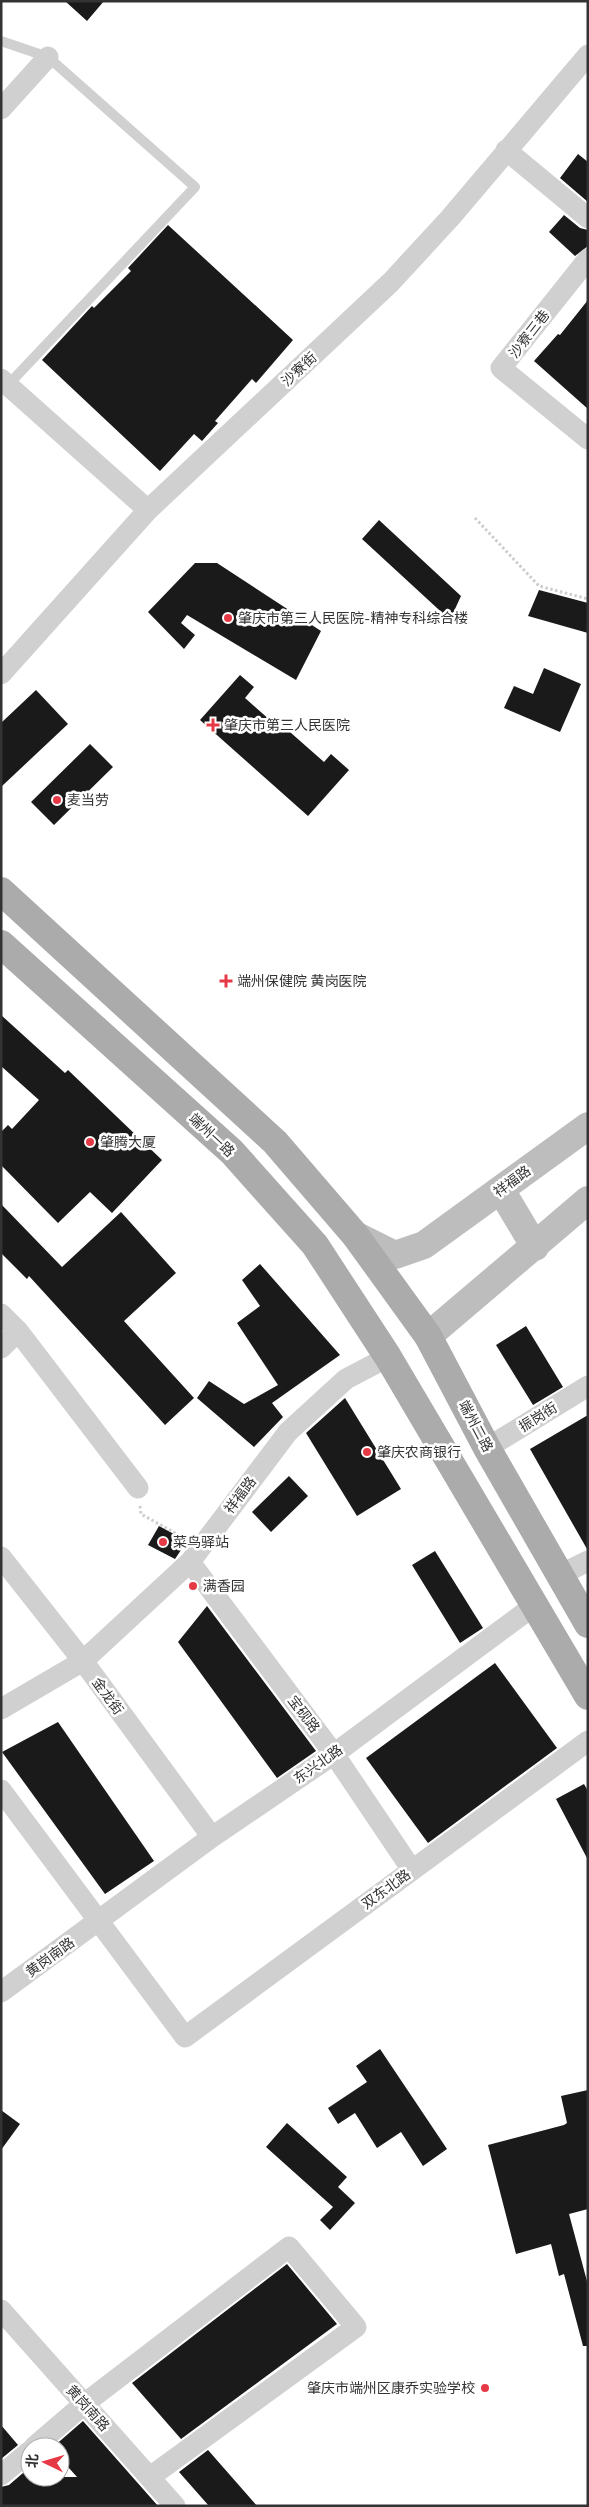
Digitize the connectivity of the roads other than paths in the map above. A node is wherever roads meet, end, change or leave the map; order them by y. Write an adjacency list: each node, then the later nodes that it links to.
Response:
1 (1, 40): 3 (lane)
2 (588, 55): 5 (street, 沙寮街)
3 (48, 57): 4 (street); 8 (lane)
4 (1, 110)
5 (506, 150): 6 (street); 10 (street, 沙寮街)
6 (588, 218)
7 (588, 259): 9 (street, 沙寮三巷)
8 (3, 385): 10 (street)
9 (588, 439)
10 (148, 510): 11 (street, 沙寮街)
11 (1, 674)
12 (1, 891): 17 (main road)
13 (1, 944): 23 (main road, 端州一路)
14 (588, 1126): 15 (street, 祥福路)
15 (501, 1190): 17 (street, 祥福路); 18 (street)
16 (588, 1200): 18 (street)
17 (355, 1235): 21 (main road, 端州二路)
18 (535, 1247): 21 (street)
19 (1, 1314): 20 (street)
20 (18, 1331): 22 (street); 26 (street)
21 (428, 1336): 25 (main road, 端州二路)
22 (1, 1348)
23 (388, 1357): 27 (street, 祥福路); 31 (main road)
24 (588, 1386): 25 (street, 振岗街)
25 (487, 1448): 30 (main road, 端州二路)
26 (138, 1488)
27 (196, 1555): 33 (street, 祥福路); 37 (street, 宝砚路)
28 (1, 1557): 33 (street, 金龙街)
29 (588, 1560): 30 (street)
30 (560, 1575): 32 (main road, 端州二路)
31 (535, 1605): 34 (main road); 37 (street, 东兴北路)
32 (588, 1624)
33 (82, 1661): 35 (street, 祥福路); 39 (street, 金龙街)
34 (588, 1696)
35 (1, 1709)
36 (588, 1741): 40 (street, 双东北路)
37 (334, 1754): 39 (street, 东兴北路); 40 (street, 宝砚路)
38 (1, 1790): 41 (street)
39 (212, 1837): 41 (street, 东兴北路)
40 (412, 1870): 41 (street, 双东北路)
41 (99, 1922): 42 (street, 黄岗南路)
42 (1, 1992)
43 (1, 2310): 44 (street, 黄岗南路)
44 (84, 2404): 45 (street); 48 (street, 黄岗南路); 48 (street)
45 (46, 2437)
46 (20, 2460): 47 (street)
47 (1, 2476)
48 (150, 2477): 49 (street, 黄岗南路)
49 (175, 2506)

